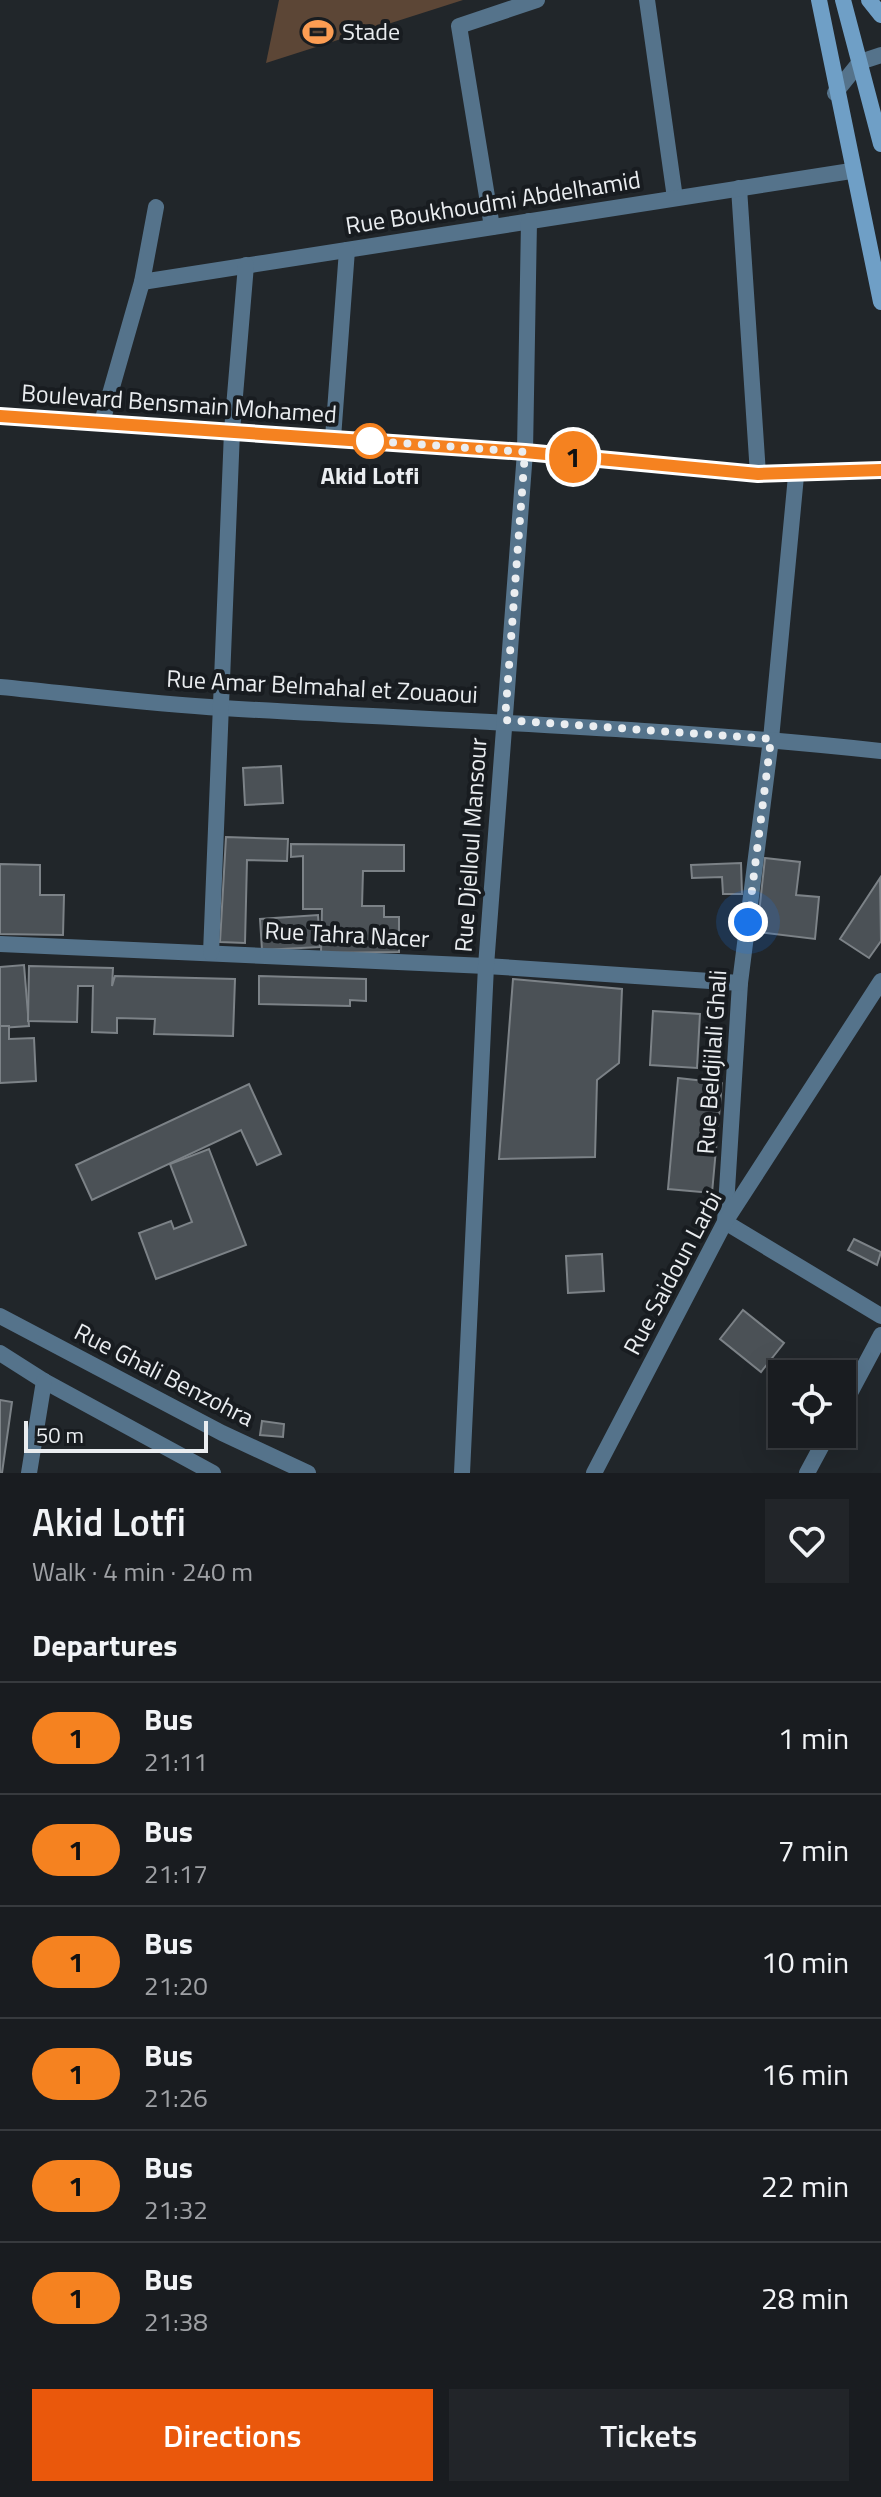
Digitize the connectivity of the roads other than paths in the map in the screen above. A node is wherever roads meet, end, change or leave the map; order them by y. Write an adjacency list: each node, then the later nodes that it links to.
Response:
1 (537, 0): 17 (street)
2 (647, 0): 14 (street)
3 (819, 0): 9 (main road)
4 (843, 0): 8 (main road)
5 (869, 0): 6 (main road)
6 (881, 15)
7 (881, 55): 8 (street)
8 (860, 62): 9 (street); 10 (main road)
9 (835, 93): 12 (main road)
10 (877, 104): 11 (main road)
11 (881, 144)
12 (851, 171): 13 (street, Rue Boukhoudmi Abdelhamid); 21 (main road)
13 (739, 188): 14 (street, Rue Boukhoudmi Abdelhamid); 28 (street)
14 (675, 198): 16 (street, Rue Boukhoudmi Abdelhamid)
15 (156, 207): 20 (street)
16 (529, 221): 17 (street, Rue Boukhoudmi Abdelhamid); 26 (street, Rue Djelloul Mansour)
17 (492, 227): 18 (street, Rue Boukhoudmi Abdelhamid)
18 (347, 250): 19 (street, Rue Boukhoudmi Abdelhamid); 25 (street)
19 (246, 265): 20 (street, Rue Boukhoudmi Abdelhamid); 24 (street)
20 (142, 282): 23 (street)
21 (881, 302)
22 (0, 416): 23 (street, Boulevard Bensmain Mohamed)
23 (102, 422): 24 (street, Boulevard Bensmain Mohamed)
24 (232, 431): 25 (street, Boulevard Bensmain Mohamed); 31 (street)
25 (333, 438): 26 (street, Boulevard Bensmain Mohamed)
26 (525, 452): 28 (street, Boulevard Bensmain Mohamed); 32 (street, Rue Djelloul Mansour)
27 (881, 470): 29 (street, Boulevard Bensmain Mohamed)
28 (758, 474): 29 (street, Boulevard Bensmain Mohamed)
29 (796, 476): 33 (street, Rue Beldjilali Ghali)
30 (0, 687): 31 (street, Rue Amar Belmahal et Zouaoui)
31 (220, 708): 32 (street, Rue Amar Belmahal et Zouaoui); 36 (street)
32 (505, 720): 33 (street, Rue Amar Belmahal et Zouaoui); 37 (street, Rue Djelloul Mansour)
33 (771, 739): 34 (street, Rue Amar Belmahal et Zouaoui); 39 (street, Rue Beldjilali Ghali)
34 (881, 751)
35 (0, 944): 36 (street, Rue Tahra Nacer)
36 (211, 953): 37 (street, Rue Tahra Nacer)
37 (486, 966): 39 (street, Rue Tahra Nacer); 51 (street, Rue Djelloul Mansour)
38 (881, 981): 40 (street, Rue Saidoun Larbi)
39 (740, 983): 40 (street, Rue Beldjilali Ghali)
40 (725, 1222): 42 (street); 52 (street, Rue Saidoun Larbi)
41 (0, 1316): 50 (street, Rue Ghali Benzohra)
42 (881, 1316)
43 (881, 1335): 46 (street)
44 (0, 1353): 45 (street)
45 (44, 1381): 48 (street); 49 (street)
46 (856, 1382)
47 (820, 1448): 53 (street)
48 (29, 1473)
49 (213, 1473)
50 (308, 1473)
51 (462, 1473)
52 (594, 1473)
53 (807, 1473)

